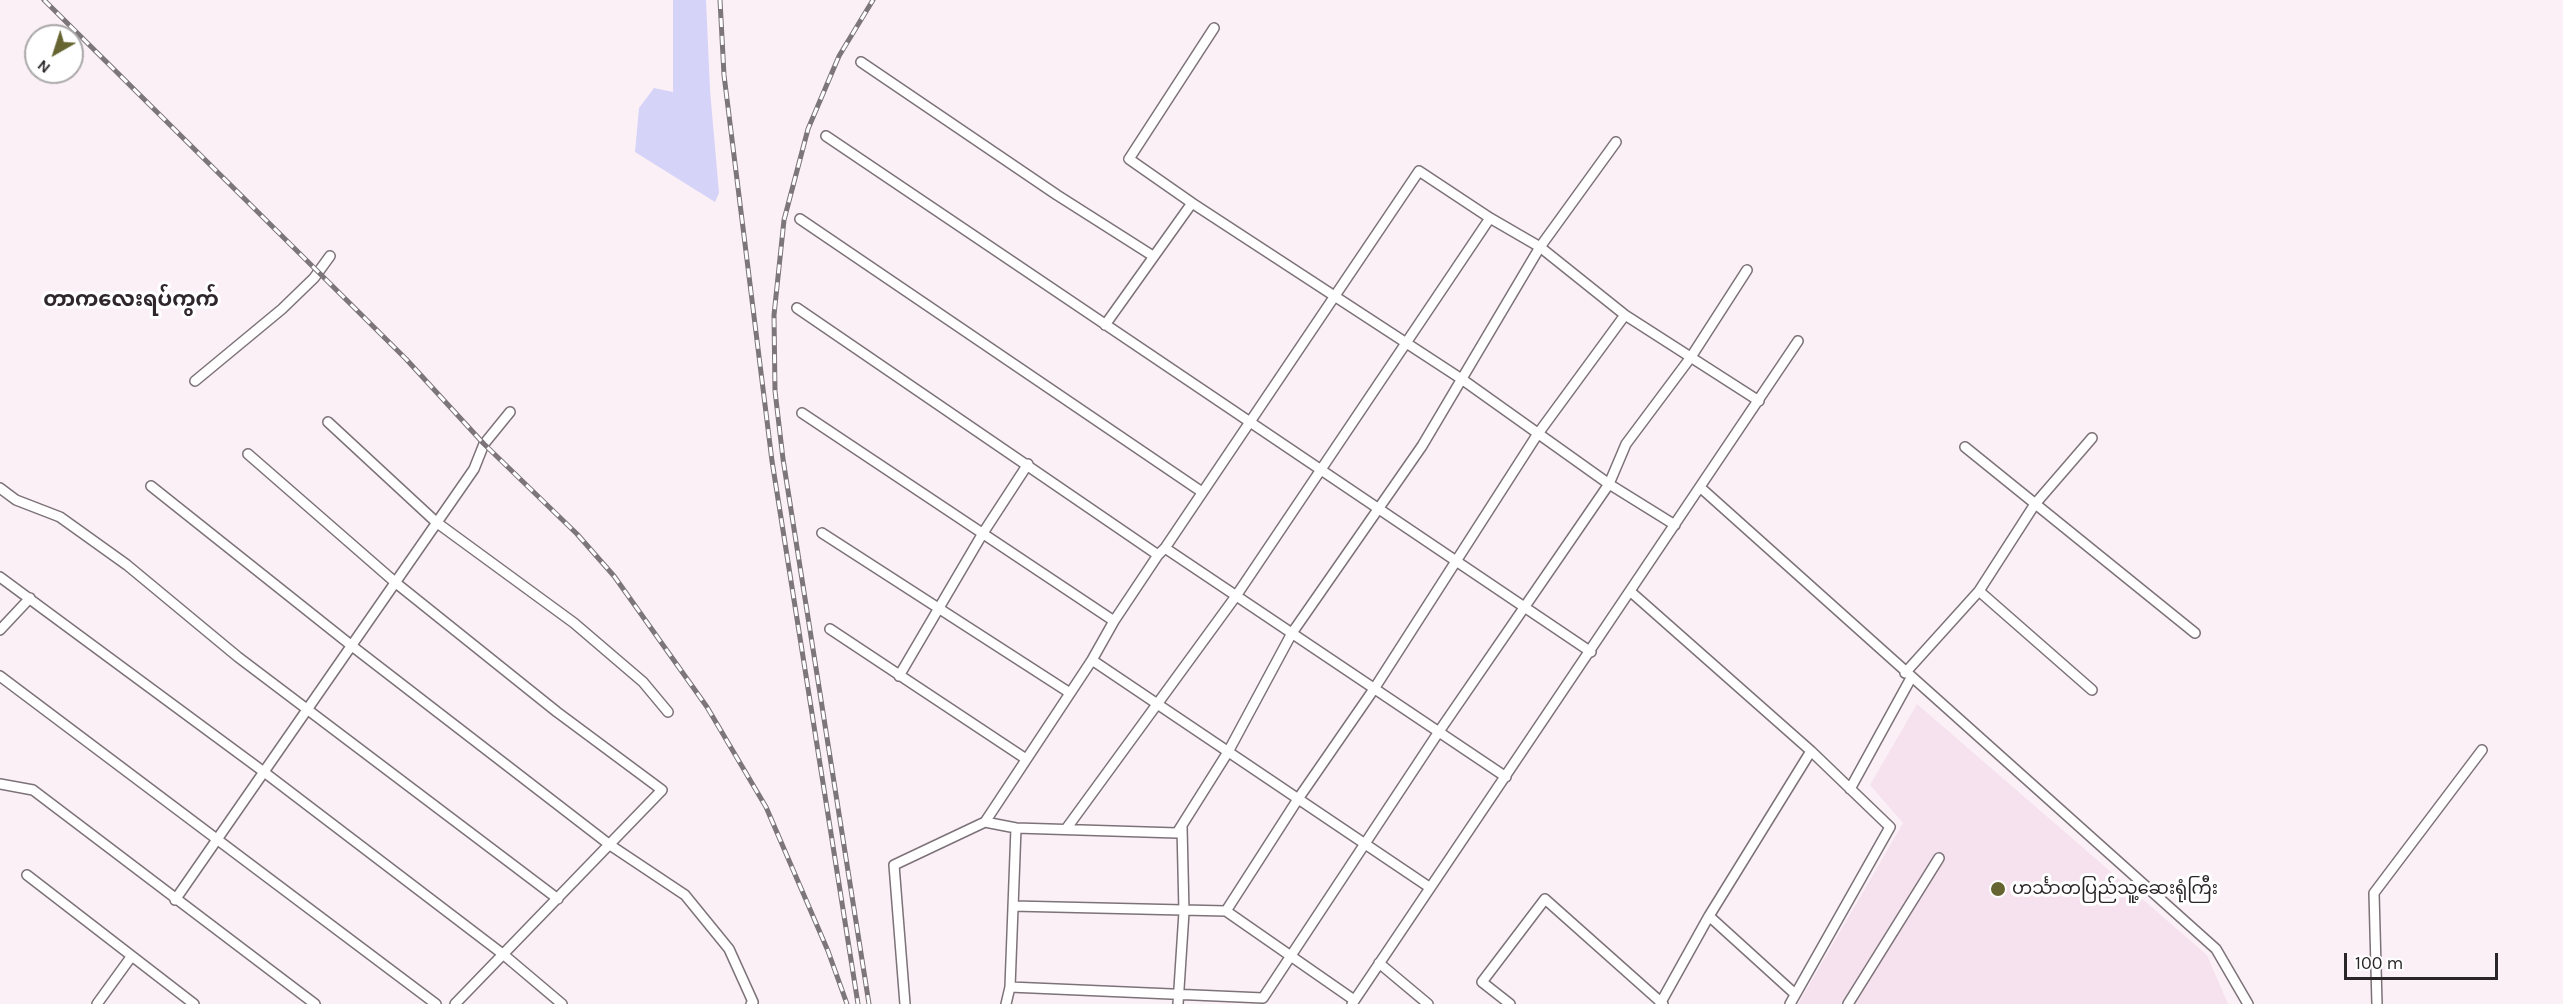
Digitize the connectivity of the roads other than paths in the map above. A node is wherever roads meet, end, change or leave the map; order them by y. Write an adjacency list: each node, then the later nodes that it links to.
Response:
1 (1214, 28): 5 (street)
2 (861, 62): 10 (street)
3 (826, 136): 15 (street)
4 (1616, 142): 8 (street)
5 (1192, 203): 10 (street); 12 (street)
6 (1490, 218): 8 (street); 12 (street); 17 (street)
7 (800, 219): 36 (street)
8 (1540, 247): 14 (street); 19 (street)
9 (330, 256): 20 (street)
10 (1153, 256): 15 (street)
11 (1747, 270): 18 (street)
12 (1336, 296): 17 (street); 25 (street)
13 (797, 308): 30 (street)
14 (1625, 315): 18 (street); 26 (street)
15 (1105, 325): 25 (street)
16 (1798, 341): 21 (street)
17 (1406, 343): 19 (street); 31 (street)
18 (1691, 357): 21 (street); 32 (street)
19 (1463, 380): 26 (street); 38 (street)
20 (195, 381)
21 (1759, 400): 35 (street)
22 (510, 412): 39 (street)
23 (802, 413): 42 (street)
24 (328, 422): 39 (street)
25 (1250, 422): 31 (street); 36 (street)
26 (1537, 435): 32 (street); 44 (street)
27 (2092, 438): 37 (street)
28 (1965, 447): 37 (street)
29 (248, 454): 46 (street)
30 (1028, 464): 42 (street); 43 (street)
31 (1321, 472): 38 (street); 49 (street)
32 (1609, 484): 40 (street); 52 (street)
33 (151, 486): 58 (street)
34 (0, 488): 68 (street)
35 (1701, 488): 40 (street); 61 (street)
36 (1202, 492): 43 (street)
37 (2035, 504): 48 (street); 57 (street)
38 (1378, 509): 44 (street); 56 (street)
39 (436, 522): 46 (street); 69 (street)
40 (1675, 525): 47 (street)
41 (822, 533): 51 (street)
42 (983, 534): 51 (street); 53 (street)
43 (1162, 551): 49 (street); 53 (street)
44 (1457, 562): 52 (street); 64 (street)
45 (0, 577): 50 (street)
46 (396, 583): 58 (street); 86 (street)
47 (1631, 591): 59 (street); 73 (street)
48 (1979, 591): 61 (street); 65 (street)
49 (1236, 596): 56 (street); 67 (street)
50 (30, 598): 54 (street); 75 (street)
51 (939, 609): 63 (street); 66 (street)
52 (1525, 609): 59 (street); 70 (street)
53 (1114, 621): 60 (street)
54 (0, 630)
55 (830, 630): 63 (street)
56 (1292, 633): 64 (street); 72 (street)
57 (2195, 633)
58 (352, 646): 68 (street); 86 (street)
59 (1591, 652): 76 (street)
60 (1092, 660): 66 (street); 67 (street)
61 (1908, 675): 78 (street); 118 (street)
62 (0, 676): 84 (street)
63 (899, 676): 74 (street)
64 (1374, 689): 70 (street); 79 (street)
65 (2092, 690)
66 (1070, 693): 74 (street)
67 (1158, 705): 72 (street); 83 (street)
68 (308, 709): 75 (street); 90 (street)
69 (668, 712)
70 (1438, 733): 76 (street); 85 (street)
71 (2482, 750): 119 (street)
72 (1228, 752): 79 (street); 81 (street)
73 (1811, 752): 78 (street); 95 (street)
74 (1026, 759): 80 (street)
75 (264, 772): 84 (street); 96 (street)
76 (1506, 777): 89 (street)
77 (0, 784): 91 (street)
78 (1850, 789): 101 (street)
79 (1298, 799): 85 (street); 93 (street)
80 (985, 822): 82 (street); 112 (street)
81 (1182, 825): 83 (street); 94 (street)
82 (1016, 828): 83 (street); 92 (street)
83 (1066, 829)
84 (217, 838): 91 (street); 108 (street)
85 (1364, 843): 89 (street); 97 (street)
86 (610, 845): 90 (street); 111 (street)
87 (1939, 858): 117 (street)
88 (27, 875): 98 (street)
89 (1429, 887): 99 (street)
90 (558, 899): 96 (street)
91 (175, 900): 107 (street)
92 (1012, 906): 94 (street); 100 (street)
93 (1226, 911): 94 (street); 97 (street)
94 (1184, 912): 102 (street)
95 (1709, 916): 101 (street); 104 (street)
96 (504, 955): 109 (street); 110 (street)
97 (1293, 956): 102 (street); 103 (street)
98 (131, 957): 105 (street); 106 (street)
99 (1379, 963): 103 (street); 114 (street)
100 (1010, 987): 102 (street); 113 (street)
101 (1795, 994): 116 (street)
102 (1179, 1000)
103 (1353, 1002)
104 (1661, 1003): 115 (street)
105 (97, 1004)
106 (194, 1004)
107 (315, 1004)
108 (436, 1004)
109 (455, 1004)
110 (562, 1004)
111 (751, 1004)
112 (905, 1004)
113 (1006, 1004)
114 (1428, 1004)
115 (1510, 1004)
116 (1790, 1004)
117 (1848, 1004)
118 (2248, 1004)
119 (2377, 1004)

